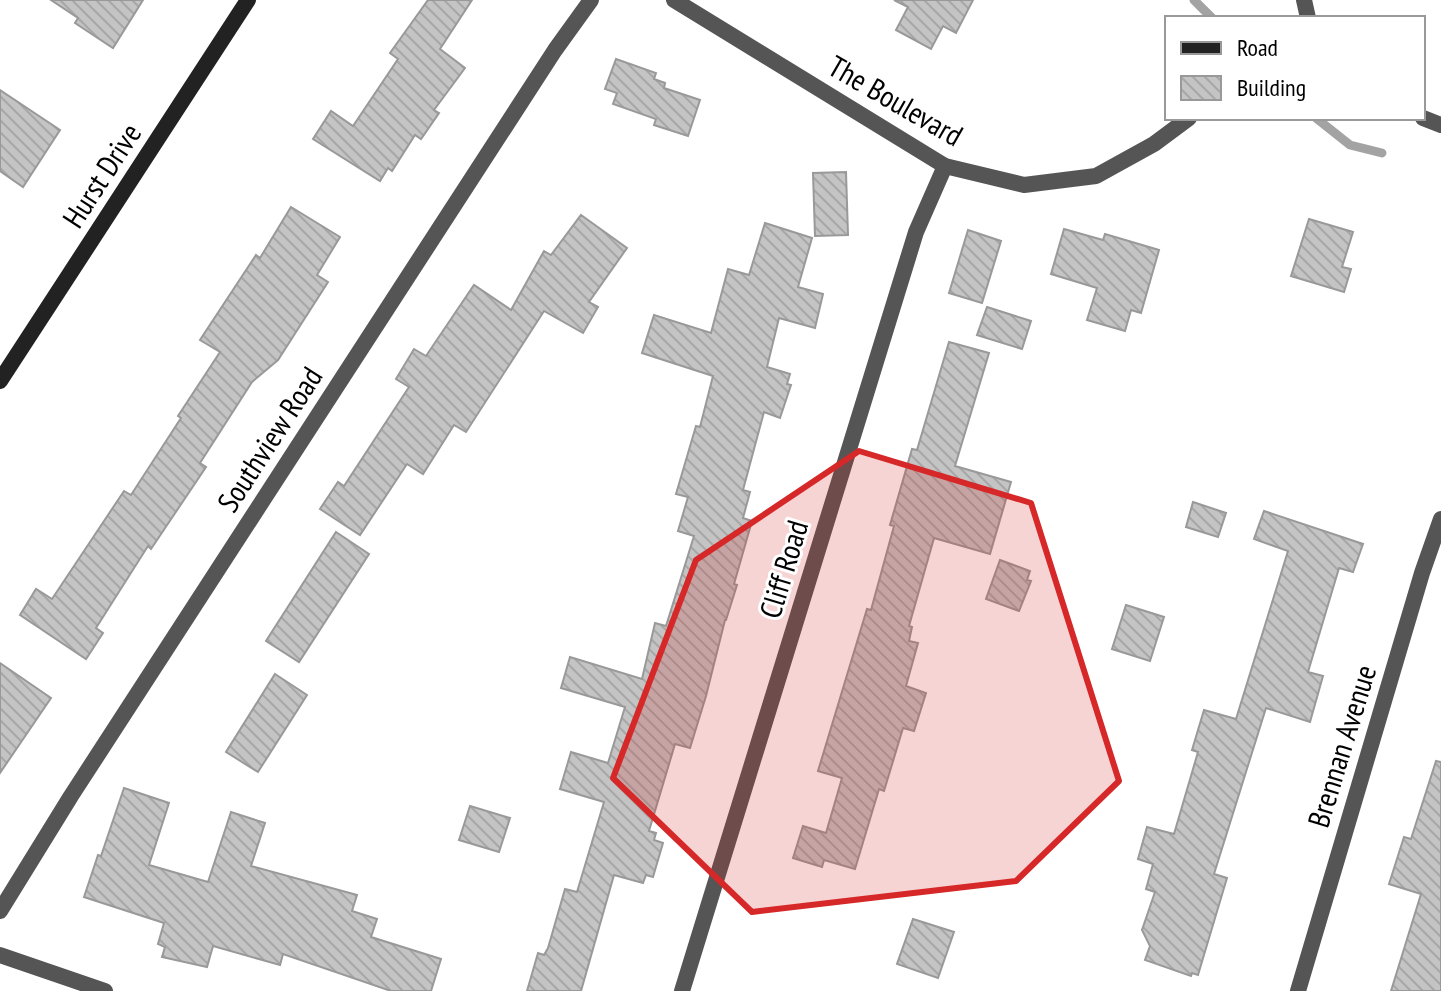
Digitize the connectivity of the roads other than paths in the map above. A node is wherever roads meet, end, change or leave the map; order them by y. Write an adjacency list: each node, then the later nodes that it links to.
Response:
1 (248, 0): 6 (street, Hurst Drive)
2 (591, 0): 8 (street, Southview Road)
3 (674, 0): 5 (street, The Boulevard)
4 (1186, 120): 5 (street, The Boulevard)
5 (945, 166): 11 (street, Cliff Road)
6 (0, 381)
7 (1441, 519): 12 (street, Brennan Avenue)
8 (0, 911)
9 (0, 955): 10 (street)
10 (105, 991)
11 (682, 991)
12 (1298, 991)

